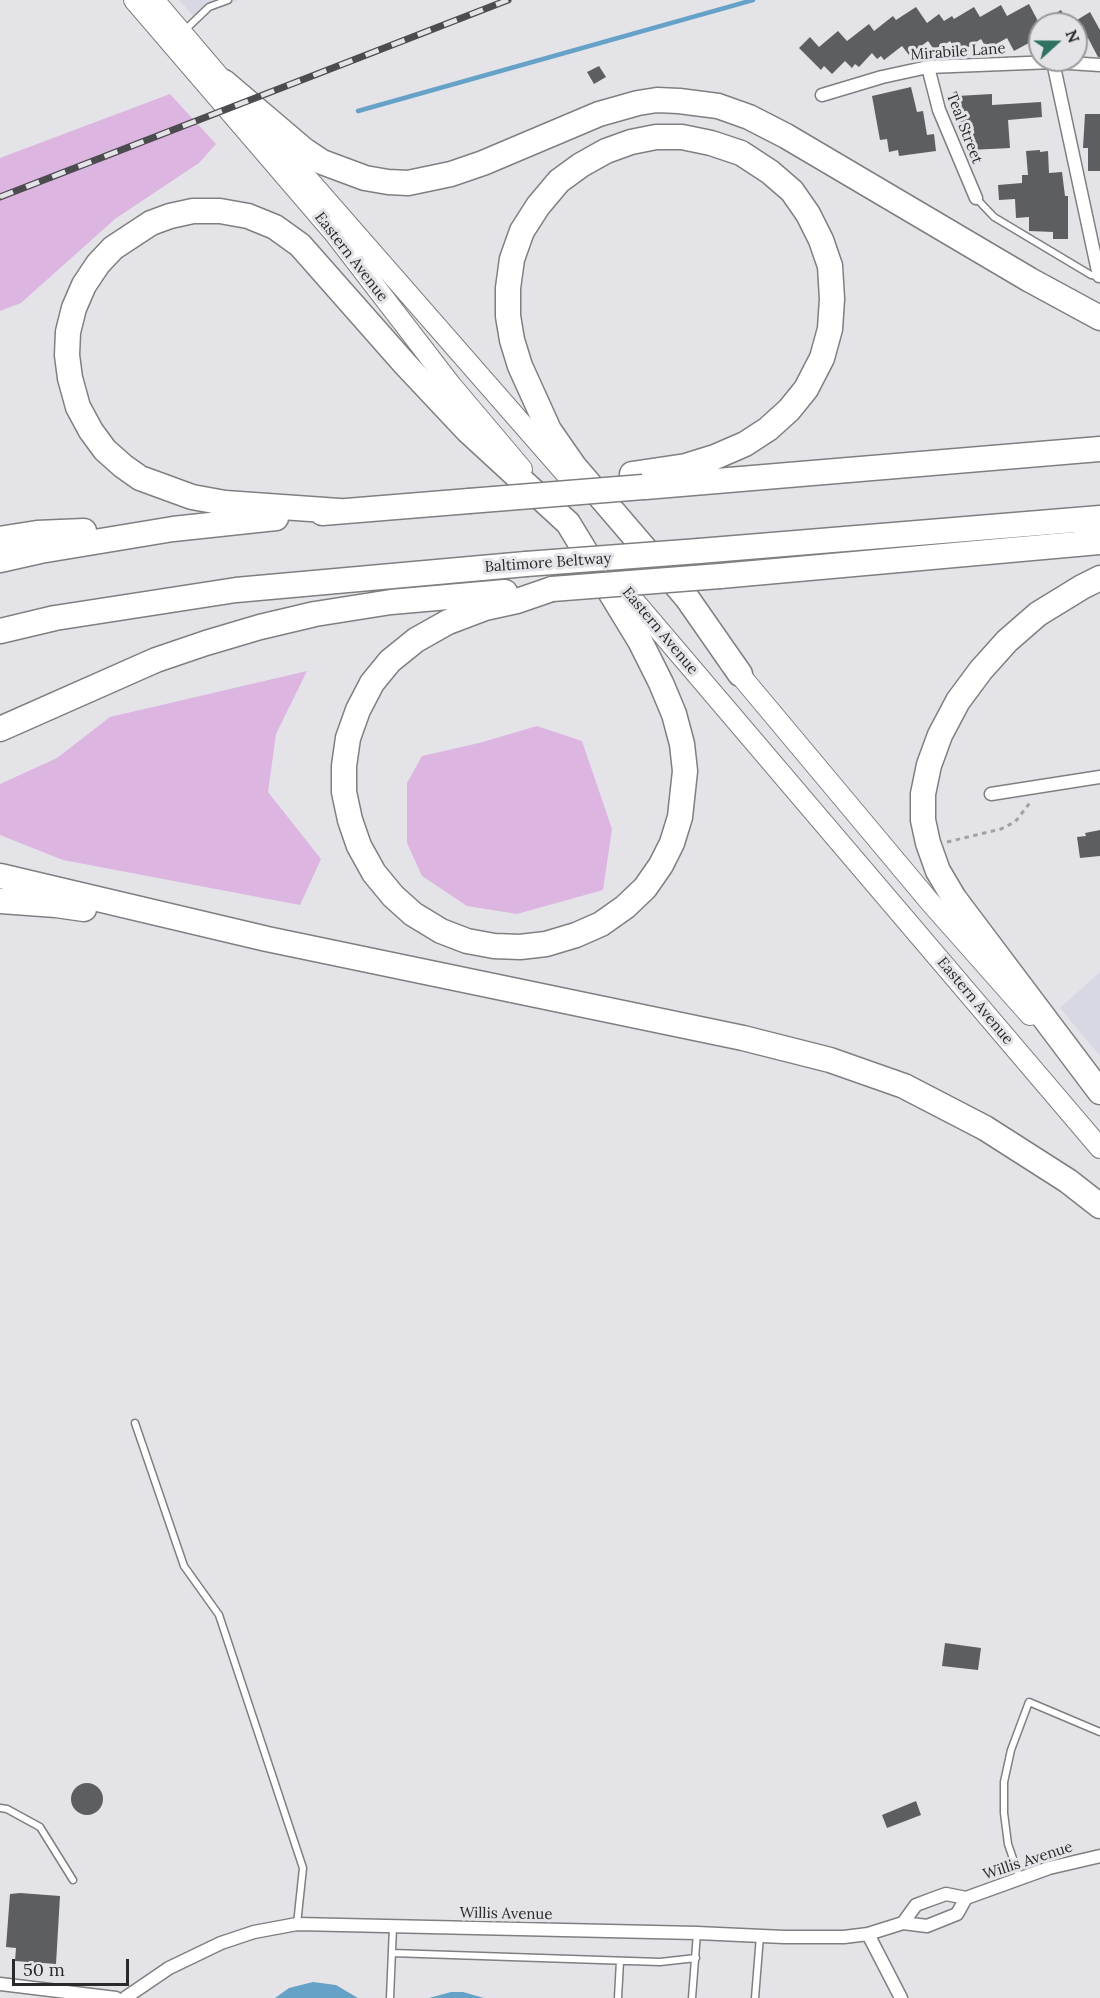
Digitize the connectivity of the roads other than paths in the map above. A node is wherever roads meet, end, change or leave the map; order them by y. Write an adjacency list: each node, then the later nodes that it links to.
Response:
1 (134, 0): 4 (main road, Eastern Avenue)
2 (154, 0): 4 (main road, Eastern Avenue)
3 (228, 0): 4 (lane)
4 (179, 41): 8 (main road, Eastern Avenue); 17 (main road, Eastern Avenue)
5 (1028, 63): 6 (street, Mirabile Lane)
6 (928, 67): 9 (street, Mirabile Lane); 10 (street, Teal Street)
7 (1055, 72): 11 (street)
8 (224, 82): 12 (highway); 25 (main road, Eastern Avenue)
9 (822, 95)
10 (976, 198): 11 (lane)
11 (1100, 276)
12 (1100, 318)
13 (1100, 449): 14 (highway)
14 (638, 481): 15 (highway, bridge); 25 (highway)
15 (339, 511): 17 (highway); 18 (highway)
16 (1100, 518): 24 (highway, Baltimore Beltway, bridge)
17 (568, 523): 23 (highway); 33 (main road, Eastern Avenue)
18 (173, 529): 19 (highway); 21 (highway)
19 (0, 539)
20 (1100, 543): 23 (highway, bridge)
21 (0, 560)
22 (1100, 578): 32 (highway)
23 (552, 589): 26 (highway)
24 (0, 631)
25 (740, 674): 32 (main road, Eastern Avenue)
26 (0, 729)
27 (1100, 777): 28 (street)
28 (991, 794)
29 (0, 876): 31 (highway)
30 (0, 901): 31 (highway)
31 (267, 939): 36 (highway)
32 (1100, 1093)
33 (1072, 1114): 34 (main road); 35 (main road, Eastern Avenue)
34 (1100, 1134)
35 (1100, 1148)
36 (1100, 1206)
37 (135, 1423): 45 (lane)
38 (1100, 1732): 41 (lane)
39 (0, 1808): 42 (lane)
40 (1100, 1856): 41 (street, Willis Avenue)
41 (1020, 1879): 43 (street, Willis Avenue)
42 (74, 1880)
43 (966, 1898): 44 (street, Willis Avenue); 44 (street, Willis Avenue)
44 (903, 1923): 48 (street, Willis Avenue)
45 (297, 1924): 46 (street, Willis Avenue); 55 (street, Willis Avenue)
46 (393, 1927): 47 (street, Willis Avenue); 50 (lane)
47 (697, 1933): 49 (street, Willis Avenue); 51 (lane)
48 (868, 1934): 49 (street, Willis Avenue); 60 (street)
49 (760, 1936): 59 (lane)
50 (392, 1953): 52 (lane); 56 (lane)
51 (696, 1958): 52 (lane); 58 (lane)
52 (620, 1960): 57 (lane)
53 (0, 1984): 54 (street)
54 (116, 1998)
55 (125, 1998)
56 (390, 1998)
57 (618, 1998)
58 (692, 1998)
59 (755, 1998)
60 (900, 1998)

